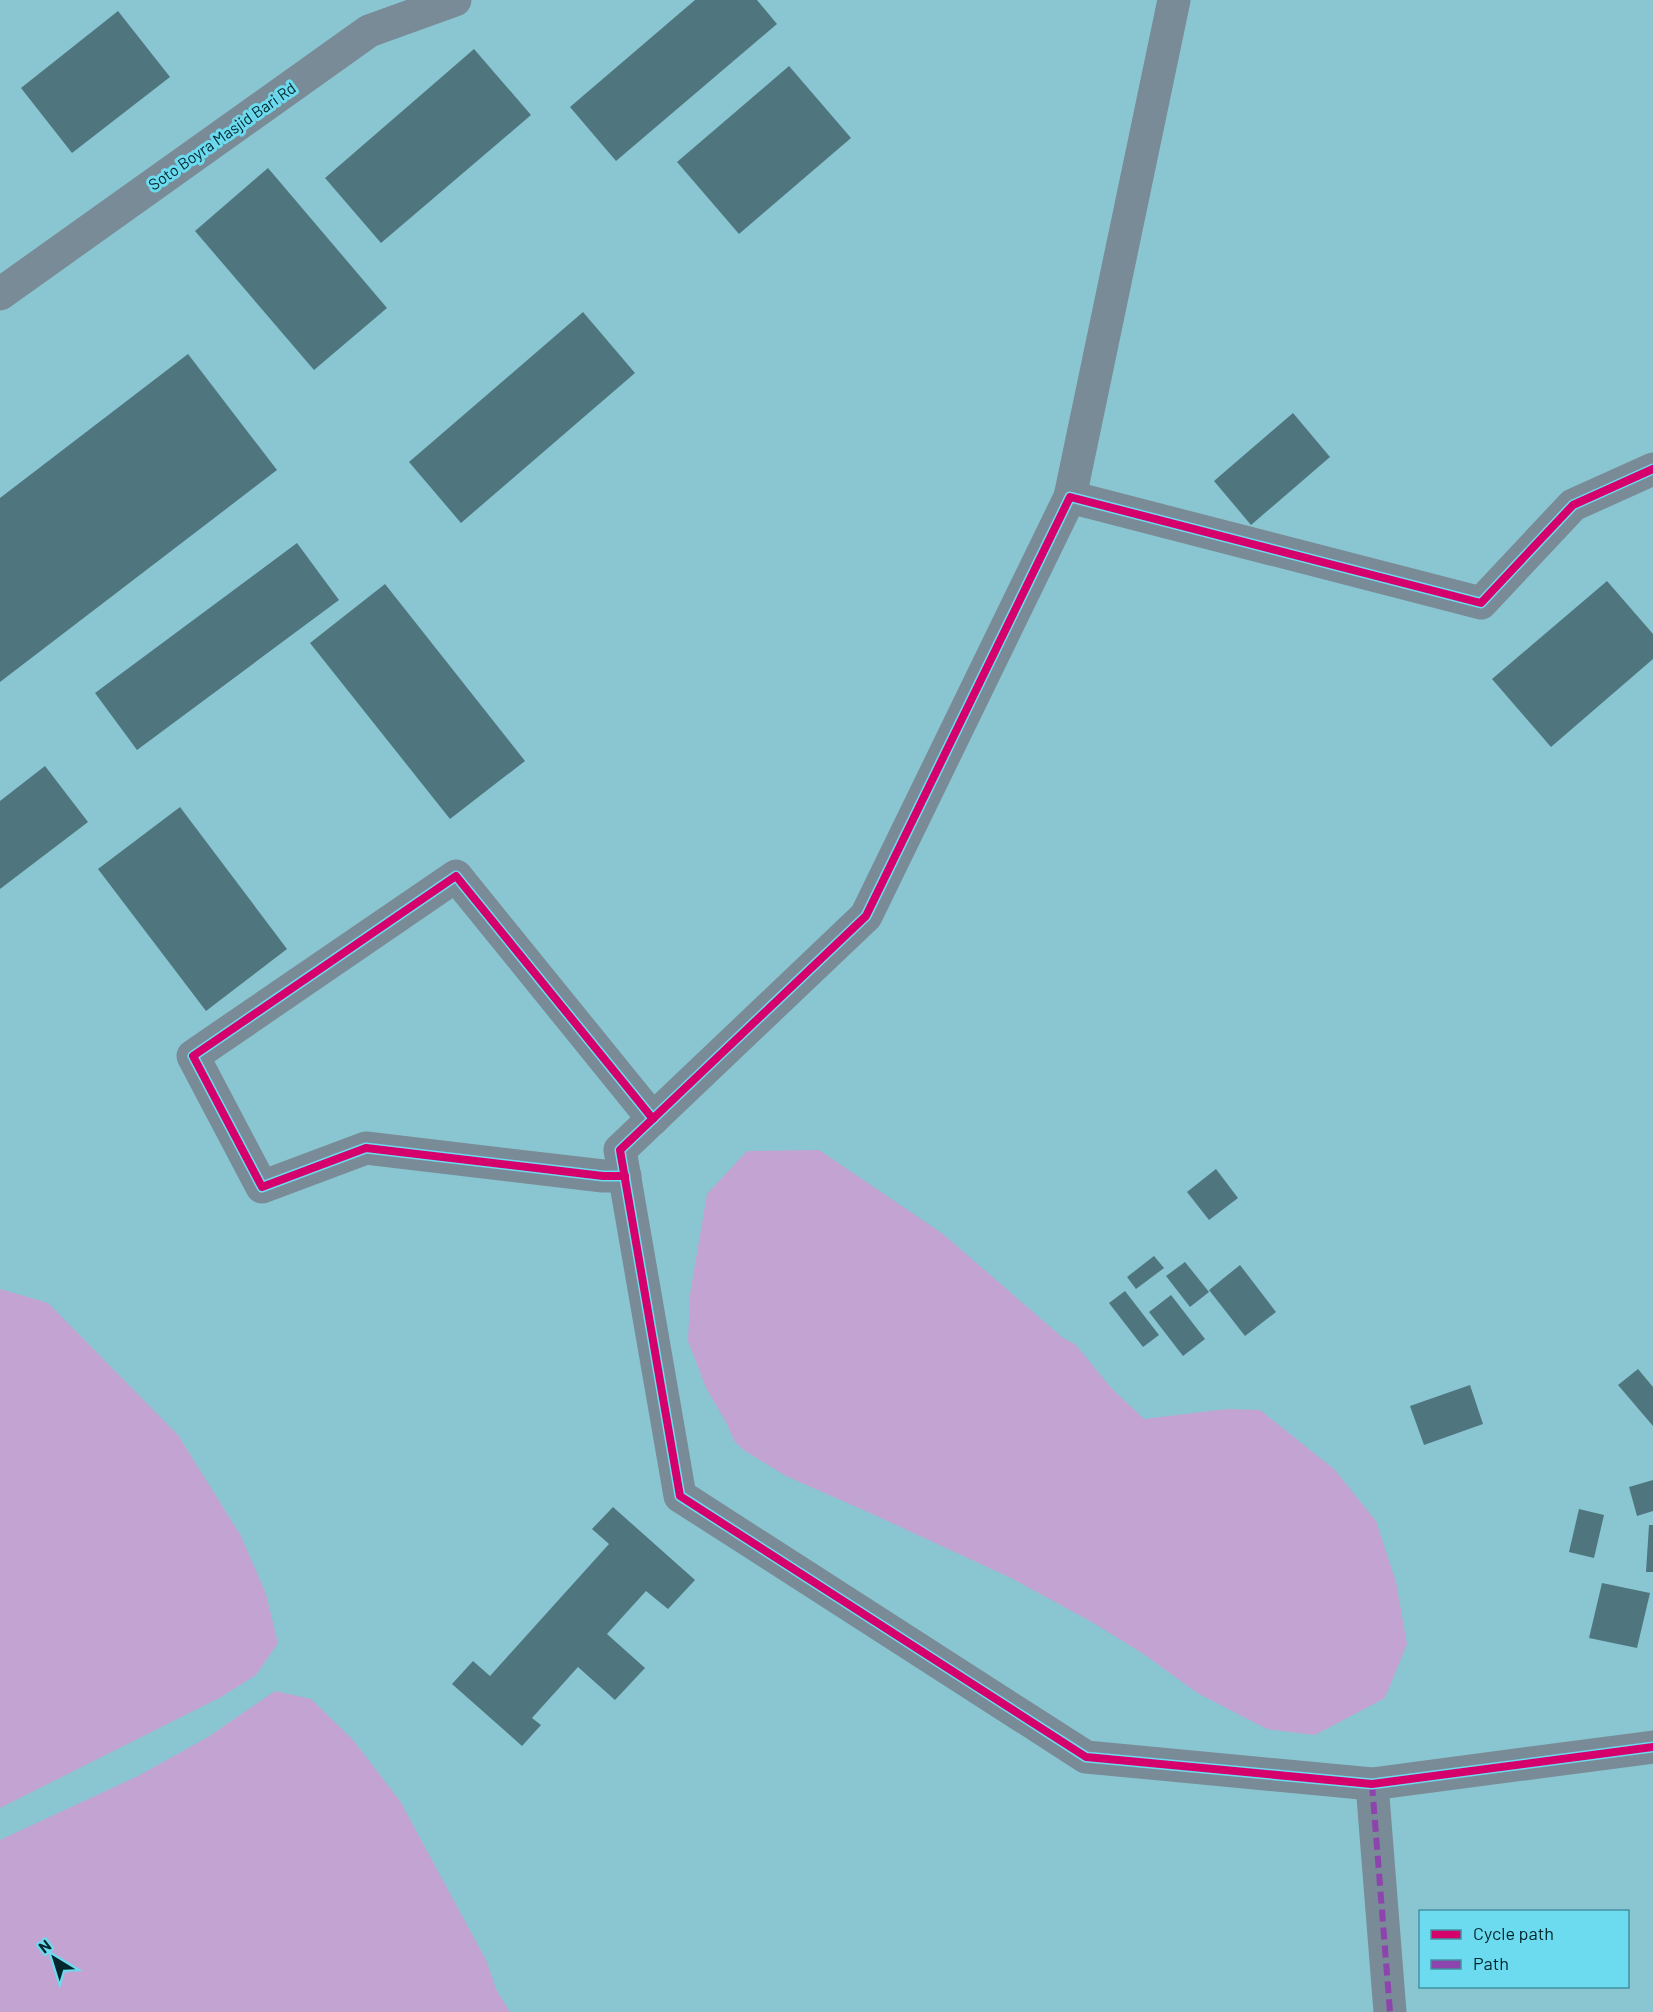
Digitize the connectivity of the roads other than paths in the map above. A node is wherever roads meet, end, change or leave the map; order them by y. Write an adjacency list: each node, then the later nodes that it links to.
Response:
1 (455, 0): 3 (street, Soto Boyra Masjid Bari Rd)
2 (1174, 0): 5 (street)
3 (0, 294)
4 (1653, 469): 5 (street)
5 (1070, 497): 6 (street)
6 (653, 1119): 7 (street); 7 (street)
7 (625, 1176): 9 (street)
8 (1653, 1747): 9 (street)
9 (1372, 1784): 10 (street)
10 (1390, 2012)

